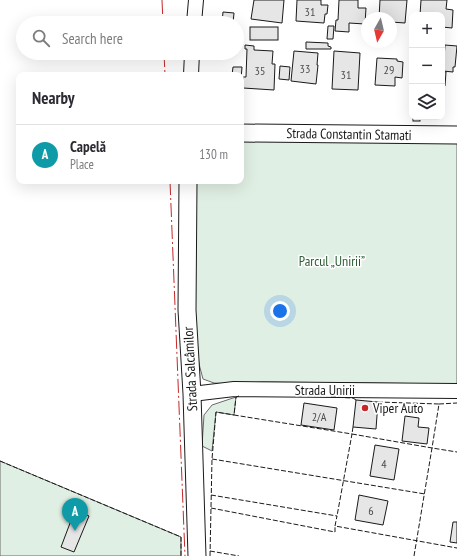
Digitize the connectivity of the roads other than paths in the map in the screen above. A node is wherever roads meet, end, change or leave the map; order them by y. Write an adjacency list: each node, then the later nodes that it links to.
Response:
1 (196, 0): 2 (street)
2 (195, 16)
3 (192, 60): 4 (street)
4 (191, 72)
5 (244, 133): 6 (street, Strada Constantin Stamati)
6 (457, 135)
7 (188, 184): 9 (street, Strada Salcâmilor)
8 (457, 391): 9 (street, Strada Unirii)
9 (192, 394): 10 (street, Strada Salcâmilor)
10 (197, 556)

